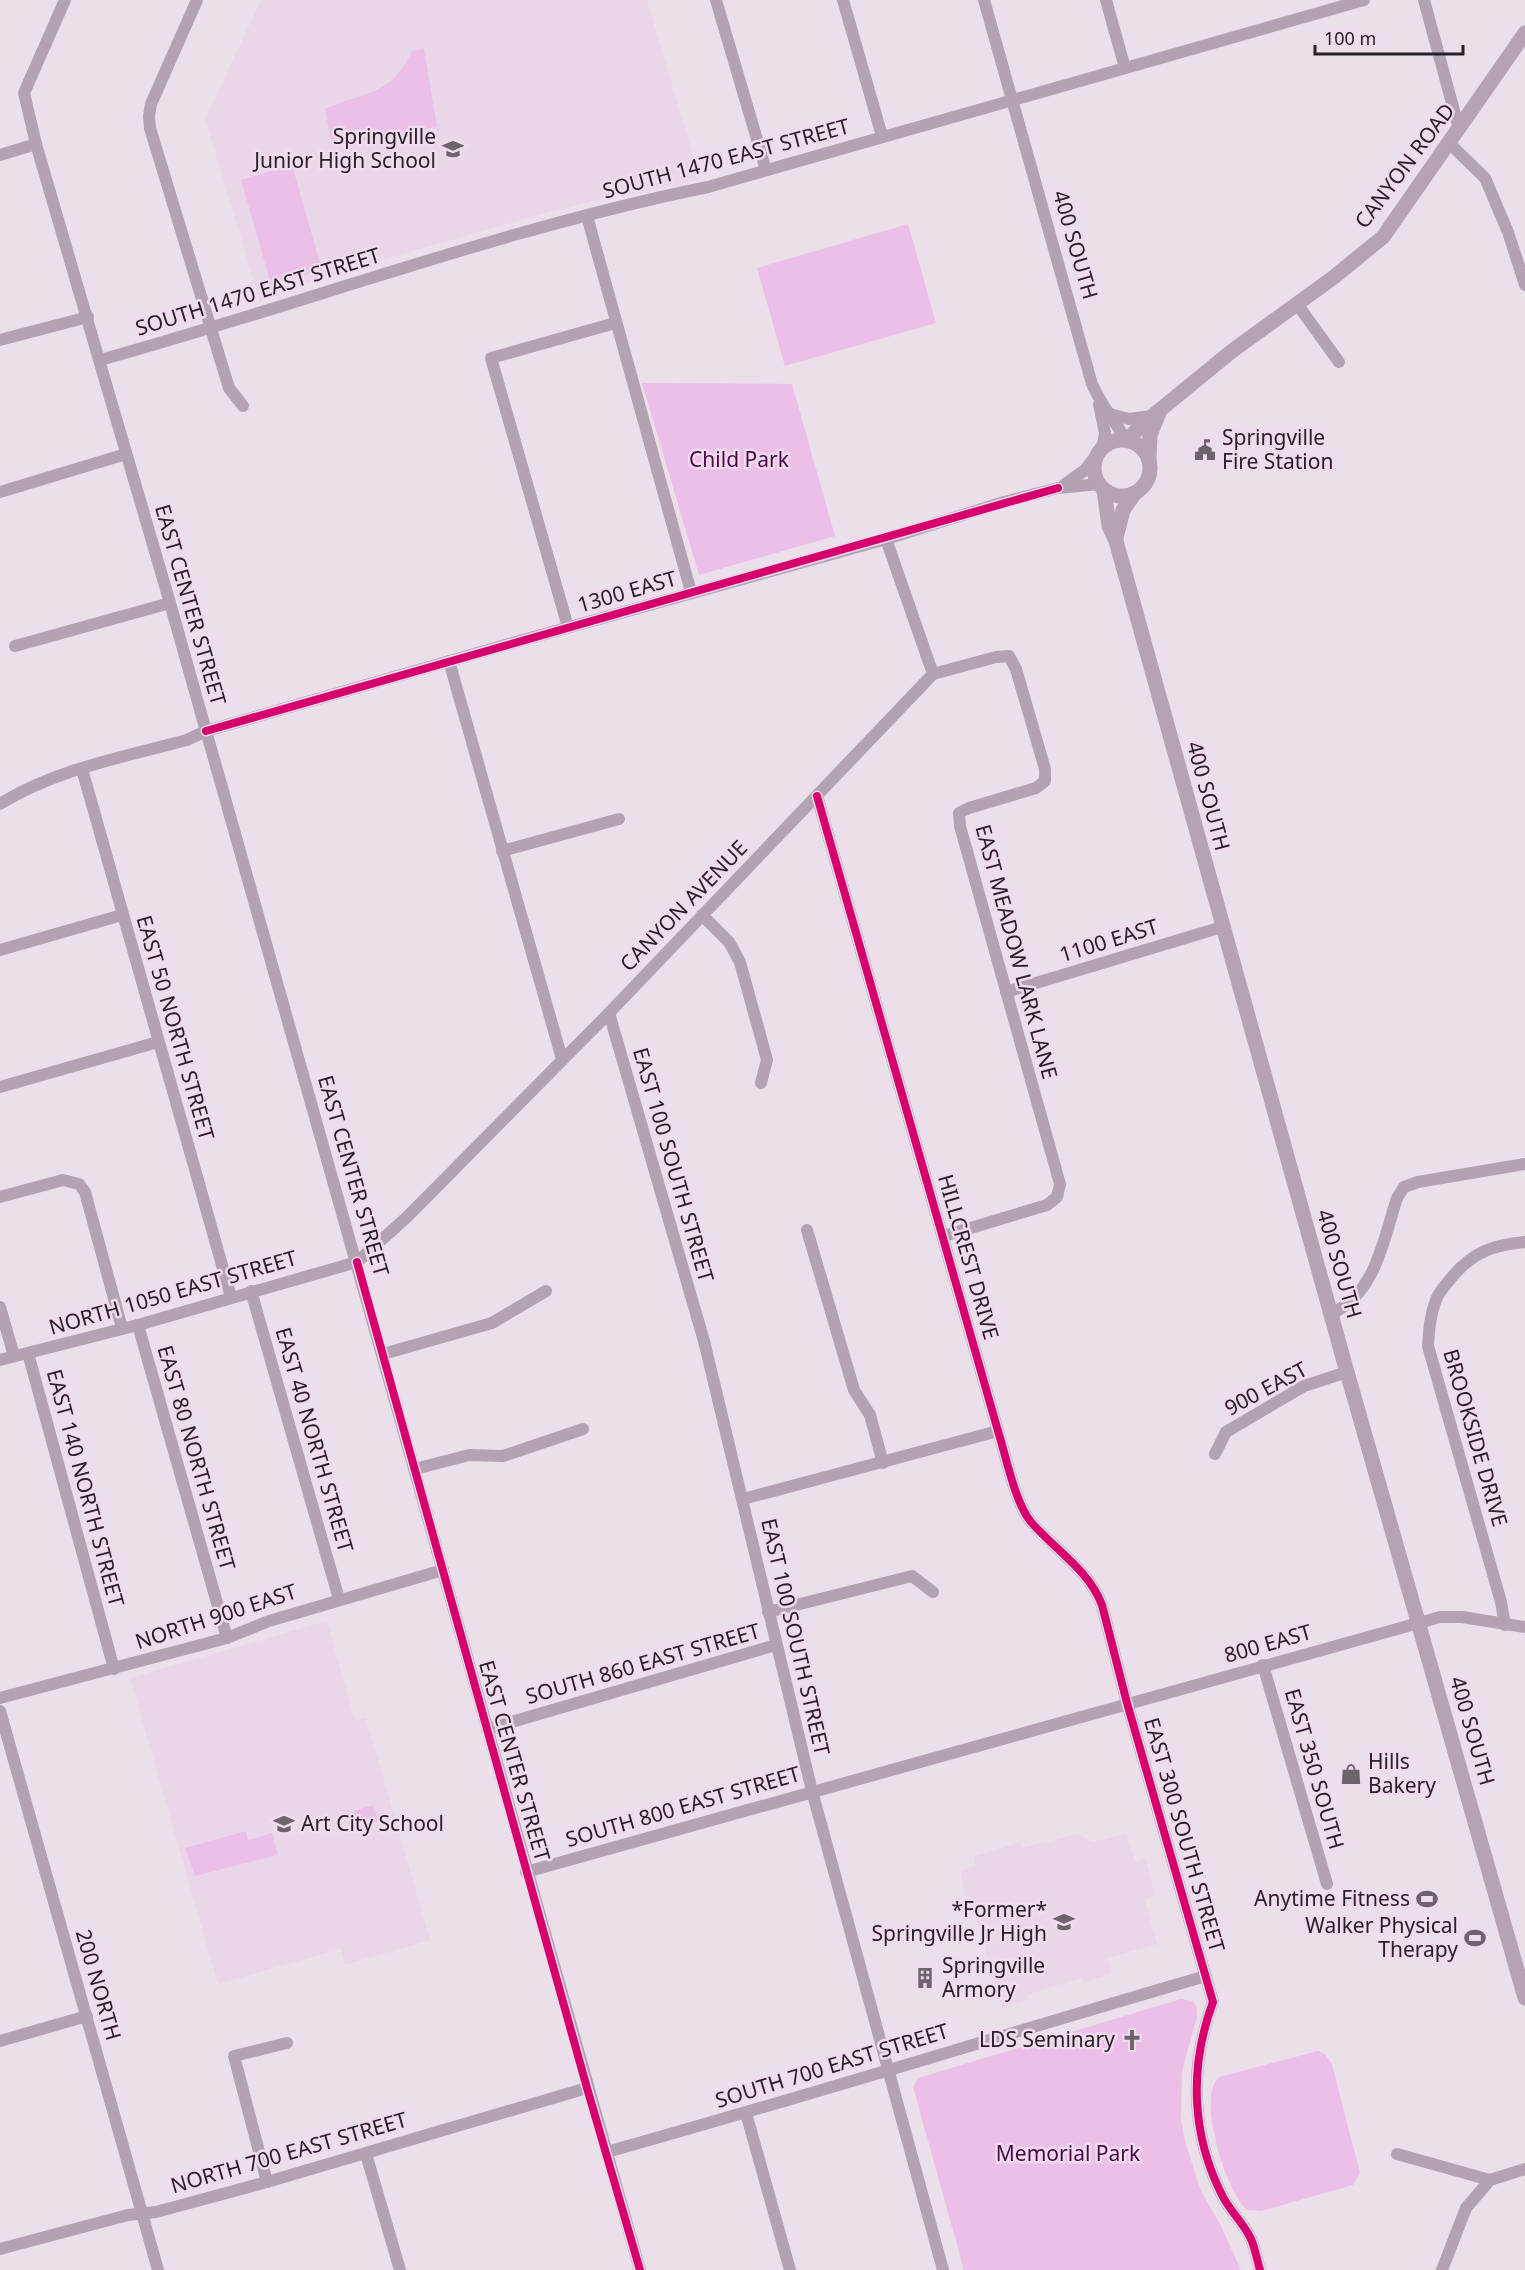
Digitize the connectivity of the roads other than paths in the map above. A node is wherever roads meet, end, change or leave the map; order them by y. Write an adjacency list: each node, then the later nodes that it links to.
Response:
1 (65, 0): 16 (street, EAST CENTER STREET)
2 (197, 0): 24 (street)
3 (716, 0): 18 (street)
4 (843, 0): 14 (street)
5 (984, 0): 12 (street, 400 SOUTH)
6 (1106, 0): 11 (street)
7 (1364, 0): 9 (street, SOUTH 1470 EAST STREET)
8 (1424, 0): 13 (street)
9 (1337, 3): 11 (street, SOUTH 1470 EAST STREET)
10 (1523, 40): 13 (main road, CANYON ROAD)
11 (1125, 68): 12 (street, SOUTH 1470 EAST STREET)
12 (1012, 100): 14 (street, SOUTH 1470 EAST STREET); 28 (street, 400 SOUTH)
13 (1459, 129): 15 (main road, CANYON ROAD)
14 (882, 136): 18 (street, SOUTH 1470 EAST STREET)
15 (1449, 143): 20 (street); 21 (main road, CANYON ROAD)
16 (36, 144): 17 (street); 22 (street, EAST CENTER STREET)
17 (0, 155)
18 (766, 170): 19 (street, SOUTH 1470 EAST STREET)
19 (587, 216): 23 (street); 24 (street, SOUTH 1470 EAST STREET)
20 (1525, 285)
21 (1297, 304): 27 (street); 31 (main road, CANYON ROAD)
22 (88, 317): 25 (street); 26 (street, EAST CENTER STREET)
23 (615, 323): 42 (street); 44 (street)
24 (210, 328): 26 (street, SOUTH 1470 EAST STREET); 29 (street)
25 (0, 340)
26 (100, 360): 34 (street, EAST CENTER STREET)
27 (1339, 362)
28 (1098, 400): 30 (street, 400 SOUTH); 33 (street, 400 SOUTH)
29 (243, 406)
30 (1109, 413): 31 (street); 32 (street, 400 SOUTH)
31 (1156, 414): 32 (main road, CANYON ROAD); 35 (main road)
32 (1127, 440): 33 (main road); 35 (main road)
33 (1100, 450): 36 (main road); 37 (street, 1300 EAST)
34 (126, 454): 38 (street); 43 (street, EAST CENTER STREET)
35 (1149, 460): 39 (main road)
36 (1101, 487): 37 (street, 1300 EAST); 39 (main road); 41 (main road, 400 SOUTH)
37 (1058, 488): 40 (street, 1300 EAST)
38 (0, 492)
39 (1136, 493): 41 (main road, 400 SOUTH)
40 (886, 539): 42 (street, 1300 EAST); 47 (street)
41 (1116, 541): 56 (main road, 400 SOUTH)
42 (691, 592): 44 (street, 1300 EAST)
43 (170, 603): 45 (street); 48 (street, EAST CENTER STREET)
44 (568, 627): 46 (street, 1300 EAST)
45 (15, 646)
46 (449, 661): 48 (street, 1300 EAST); 53 (street)
47 (933, 674): 50 (street, CANYON AVENUE); 58 (street, EAST MEADOW LARK LANE)
48 (206, 731): 49 (street, 1300 EAST); 69 (street, EAST CENTER STREET)
49 (82, 769): 51 (street, 1300 EAST); 54 (street, EAST 50 NORTH STREET)
50 (817, 796): 55 (street, CANYON AVENUE); 67 (street, HILLCREST DRIVE)
51 (0, 804)
52 (619, 819): 53 (street)
53 (502, 851): 61 (street)
54 (122, 915): 57 (street); 60 (street, EAST 50 NORTH STREET)
55 (702, 915): 59 (street, CANYON AVENUE); 62 (street)
56 (1222, 927): 58 (street, 1100 EAST); 74 (main road, 400 SOUTH)
57 (0, 950)
58 (1006, 992): 67 (street, EAST MEADOW LARK LANE)
59 (609, 1013): 61 (street, CANYON AVENUE); 87 (street, EAST 100 SOUTH STREET)
60 (158, 1042): 63 (street); 72 (street, EAST 50 NORTH STREET)
61 (562, 1059): 69 (street, CANYON AVENUE)
62 (761, 1083)
63 (0, 1087)
64 (1525, 1164): 74 (street)
65 (0, 1197): 76 (street)
66 (807, 1230): 85 (street)
67 (944, 1236): 83 (street, HILLCREST DRIVE)
68 (1525, 1242): 93 (street, BROOKSIDE DRIVE)
69 (357, 1262): 70 (street, NORTH 1050 EAST STREET); 78 (street, EAST CENTER STREET)
70 (251, 1291): 72 (street, NORTH 1050 EAST STREET); 90 (street, EAST 40 NORTH STREET)
71 (546, 1291): 78 (street)
72 (231, 1297): 75 (street, NORTH 1050 EAST STREET)
73 (0, 1307): 79 (street)
74 (1331, 1314): 81 (main road, 400 SOUTH)
75 (138, 1324): 76 (street, NORTH 1050 EAST STREET); 95 (street, EAST 80 NORTH STREET)
76 (122, 1328): 77 (street, NORTH 1050 EAST STREET)
77 (28, 1353): 79 (street, NORTH 1050 EAST STREET); 98 (street, EAST 140 NORTH STREET)
78 (383, 1354): 86 (street, EAST CENTER STREET)
79 (14, 1356): 80 (street, NORTH 1050 EAST STREET)
80 (0, 1360)
81 (1347, 1372): 84 (street, 900 EAST); 92 (main road, 400 SOUTH)
82 (583, 1429): 86 (street)
83 (998, 1431): 85 (street); 100 (street, HILLCREST DRIVE)
84 (1215, 1454)
85 (883, 1463): 87 (street)
86 (415, 1469): 88 (street, EAST CENTER STREET)
87 (743, 1499): 91 (street, EAST 100 SOUTH STREET)
88 (443, 1570): 90 (street, NORTH 900 EAST); 102 (street, EAST CENTER STREET)
89 (933, 1592): 91 (street)
90 (339, 1599): 95 (street, NORTH 900 EAST)
91 (768, 1612): 96 (street, EAST 100 SOUTH STREET)
92 (1420, 1622): 93 (street); 97 (street, 800 EAST); 107 (main road, 400 SOUTH)
93 (1505, 1625): 94 (street)
94 (1525, 1627)
95 (227, 1638): 98 (street, NORTH 900 EAST)
96 (776, 1645): 102 (street, SOUTH 860 EAST STREET); 103 (street, EAST 100 SOUTH STREET)
97 (1263, 1665): 100 (street, 800 EAST); 105 (street, EAST 350 SOUTH)
98 (114, 1669): 99 (street, NORTH 900 EAST)
99 (0, 1698)
100 (1127, 1703): 103 (street, SOUTH 800 EAST STREET); 106 (street, EAST 300 SOUTH STREET)
101 (0, 1711): 108 (street, 200 NORTH)
102 (487, 1730): 104 (street, EAST CENTER STREET)
103 (812, 1791): 104 (street, SOUTH 800 EAST STREET); 111 (street, EAST 100 SOUTH STREET)
104 (526, 1872): 112 (street, EAST CENTER STREET)
105 (1327, 1884)
106 (1206, 1976): 111 (street, SOUTH 700 EAST STREET); 127 (street, EAST 300 SOUTH STREET)
107 (1525, 1998)
108 (87, 2016): 109 (street); 120 (street, 200 NORTH)
109 (0, 2041)
110 (286, 2043): 119 (street)
111 (889, 2070): 113 (street, SOUTH 700 EAST STREET); 126 (street, EAST 100 SOUTH STREET)
112 (587, 2088): 114 (street, EAST CENTER STREET); 115 (street, NORTH 700 EAST STREET)
113 (746, 2113): 114 (street, SOUTH 700 EAST STREET); 125 (street)
114 (607, 2152): 124 (street, EAST CENTER STREET)
115 (366, 2154): 119 (street, NORTH 700 EAST STREET); 123 (street)
116 (1397, 2154): 118 (street)
117 (1525, 2169): 118 (street)
118 (1490, 2180): 128 (street)
119 (267, 2182): 120 (street, NORTH 700 EAST STREET)
120 (142, 2214): 121 (street, NORTH 700 EAST STREET); 122 (street, 200 NORTH)
121 (0, 2248)
122 (158, 2270)
123 (400, 2270)
124 (640, 2270)
125 (790, 2270)
126 (943, 2270)
127 (1260, 2270)
128 (1442, 2270)

